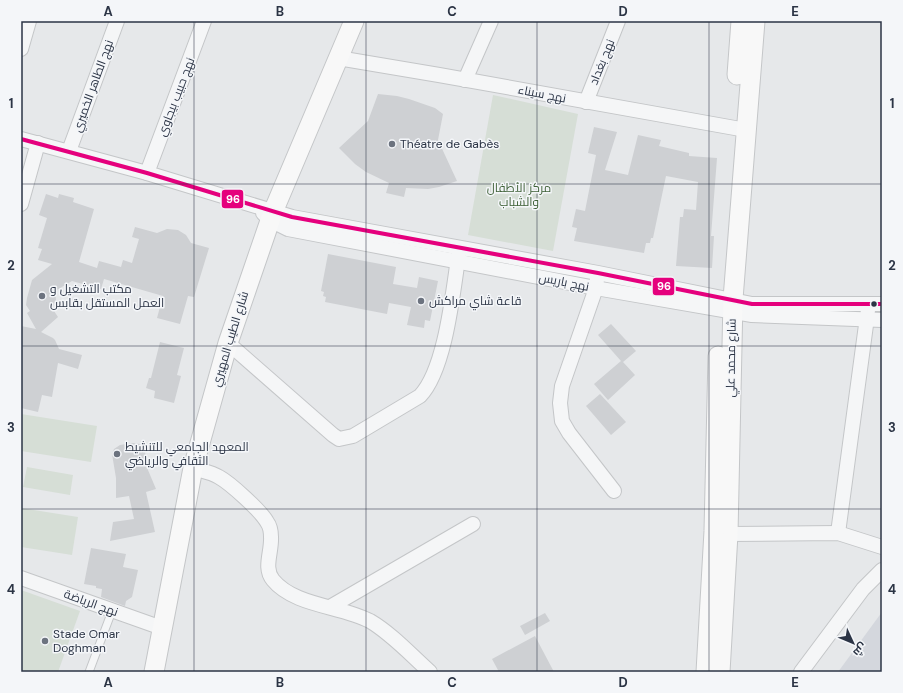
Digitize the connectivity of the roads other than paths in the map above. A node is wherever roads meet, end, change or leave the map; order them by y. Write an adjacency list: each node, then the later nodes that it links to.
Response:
1 (29, 21): 9 (street)
2 (117, 21): 16 (street, نهج الطاهر الخميري)
3 (204, 21): 17 (street, نهج حبيب بيجاوي)
4 (354, 21): 10 (street, شارع الطيب المهيري)
5 (491, 21): 11 (street)
6 (618, 21): 12 (street, نهج بغداد)
7 (741, 21): 13 (street, شارع محمد علي)
8 (754, 21): 13 (street, شارع محمد علي)
9 (21, 49)
10 (338, 58): 11 (street, نهج سيناء); 19 (street, شارع الطيب المهيري)
11 (465, 80): 12 (street, نهج سيناء)
12 (586, 102): 13 (street, نهج سيناء)
13 (740, 129): 24 (street, شارع محمد علي)
14 (21, 139): 15 (street, نهج باريس)
15 (38, 143): 16 (street, نهج باريس); 18 (street)
16 (69, 151): 17 (street, نهج باريس)
17 (147, 173): 19 (street, نهج باريس)
18 (21, 204)
19 (267, 213): 20 (street, نهج باريس); 27 (street, شارع الطيب المهيري)
20 (459, 255): 21 (street, نهج باريس); 22 (street, نهج باريس); 27 (street)
21 (598, 273): 22 (street); 24 (street, نهج باريس)
22 (596, 288): 24 (street, نهج باريس); 29 (street)
23 (875, 304): 24 (street, نهج باريس); 25 (street)
24 (726, 305): 25 (street, نهج باريس); 31 (street, شارع محمد علي)
25 (867, 319): 26 (street, نهج باريس); 32 (street)
26 (882, 320)
27 (228, 343): 28 (street, شارع الطيب المهيري)
28 (193, 468): 36 (street); 38 (street, شارع الطيب المهيري)
29 (614, 491)
30 (473, 524): 36 (street)
31 (721, 533): 32 (street); 42 (street, شارع محمد علي); 43 (street, شارع محمد علي)
32 (838, 533): 33 (street)
33 (882, 547)
34 (882, 570): 44 (street)
35 (21, 578): 37 (street, نهج الرياضة)
36 (330, 608): 41 (street)
37 (112, 611): 38 (street, نهج الرياضة); 39 (lane)
38 (162, 628): 40 (street, شارع الطيب المهيري)
39 (89, 672)
40 (154, 672)
41 (430, 672)
42 (706, 672)
43 (720, 672)
44 (801, 672)

